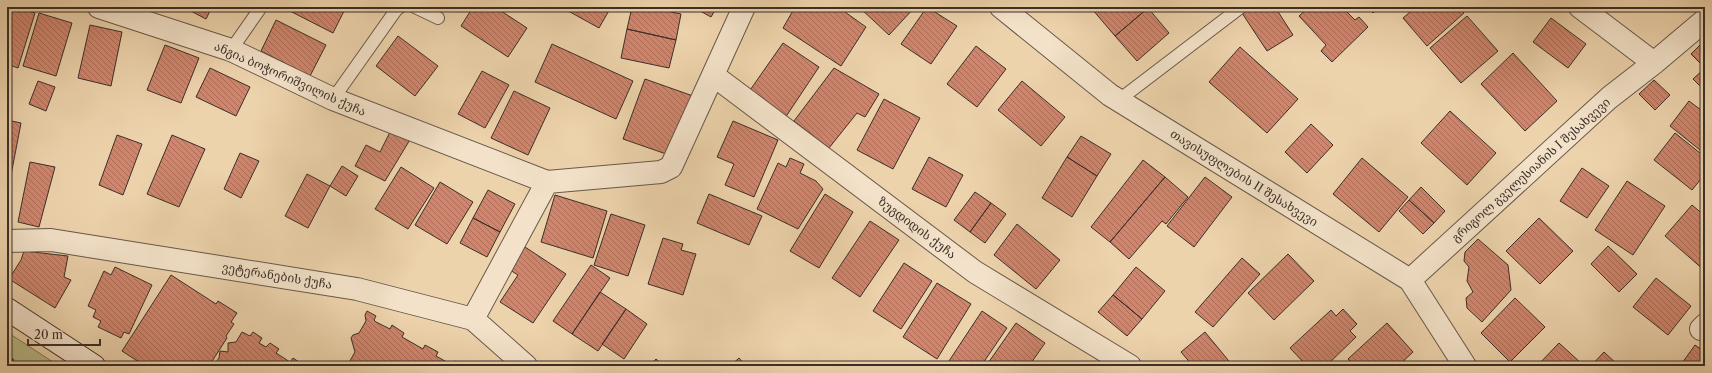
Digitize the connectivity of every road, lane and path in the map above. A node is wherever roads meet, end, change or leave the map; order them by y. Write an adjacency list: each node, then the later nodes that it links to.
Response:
1 (99, 7): 11 (street, ანგია ბოჭორიშვილის ქუჩა)
2 (261, 7): 11 (lane)
3 (400, 7): 14 (lane)
4 (415, 7): 9 (lane)
5 (744, 7): 13 (street)
6 (1001, 7): 15 (street, თავისუფლების II შესახვევი)
7 (1241, 7): 15 (lane)
8 (1580, 7): 12 (street)
9 (438, 18)
10 (1705, 20): 12 (street, გრიგოლ გველესიანის I შესახვევი)
11 (231, 50): 14 (street, ანგია ბოჭორიშვილის ქუჩა)
12 (1654, 63): 18 (street, გრიგოლ გველესიანის I შესახვევი)
13 (713, 75): 16 (street); 25 (street, ზუგდიდის ქუჩა)
14 (333, 99): 16 (street, ანგია ბოჭორიშვილის ქუჩა)
15 (1119, 100): 18 (street, თავისუფლების II შესახვევი)
16 (547, 182): 20 (street)
17 (7, 241): 20 (street, ვეტერანების ქუჩა)
18 (1410, 280): 26 (street, თავისუფლების II შესახვევი)
19 (7, 309): 23 (street)
20 (473, 319): 24 (street, ვეტერანების ქუჩა)
21 (7, 356): 22 (path)
22 (22, 366)
23 (94, 366)
24 (526, 366)
25 (1130, 366)
26 (1466, 366)

